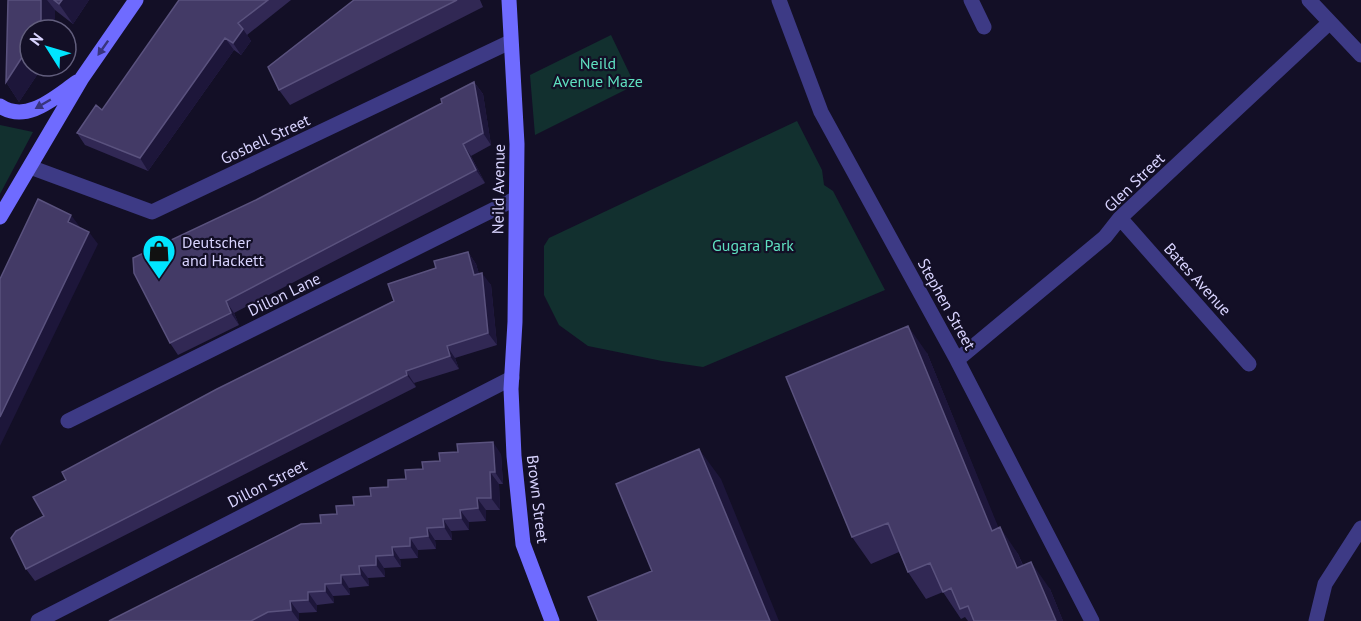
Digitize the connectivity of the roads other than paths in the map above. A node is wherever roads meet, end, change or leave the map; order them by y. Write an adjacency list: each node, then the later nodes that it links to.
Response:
1 (136, 0): 10 (street, one-way to 10)
2 (509, 0): 8 (street, Neild Avenue)
3 (779, 0): 16 (street, Stephen Street)
4 (971, 0): 7 (street)
5 (1308, 0): 6 (street)
6 (1330, 22): 9 (street); 15 (street, Glen Street)
7 (984, 27)
8 (510, 42): 12 (street, Gosbell Street); 13 (street, Neild Avenue)
9 (1361, 55)
10 (82, 78): 11 (street, one-way to 11); 12 (street)
11 (0, 106)
12 (30, 167): 14 (street)
13 (515, 199): 18 (street, Neild Avenue); 19 (street, Dillon Lane)
14 (0, 217)
15 (1120, 218): 16 (street, Glen Street); 17 (street, Bates Avenue)
16 (957, 360): 23 (street, Stephen Street)
17 (1249, 364)
18 (512, 378): 21 (street, Dillon Street); 22 (street, Brown Street)
19 (68, 421)
20 (1361, 528): 24 (street)
21 (38, 621)
22 (552, 621)
23 (1092, 621)
24 (1316, 621)

